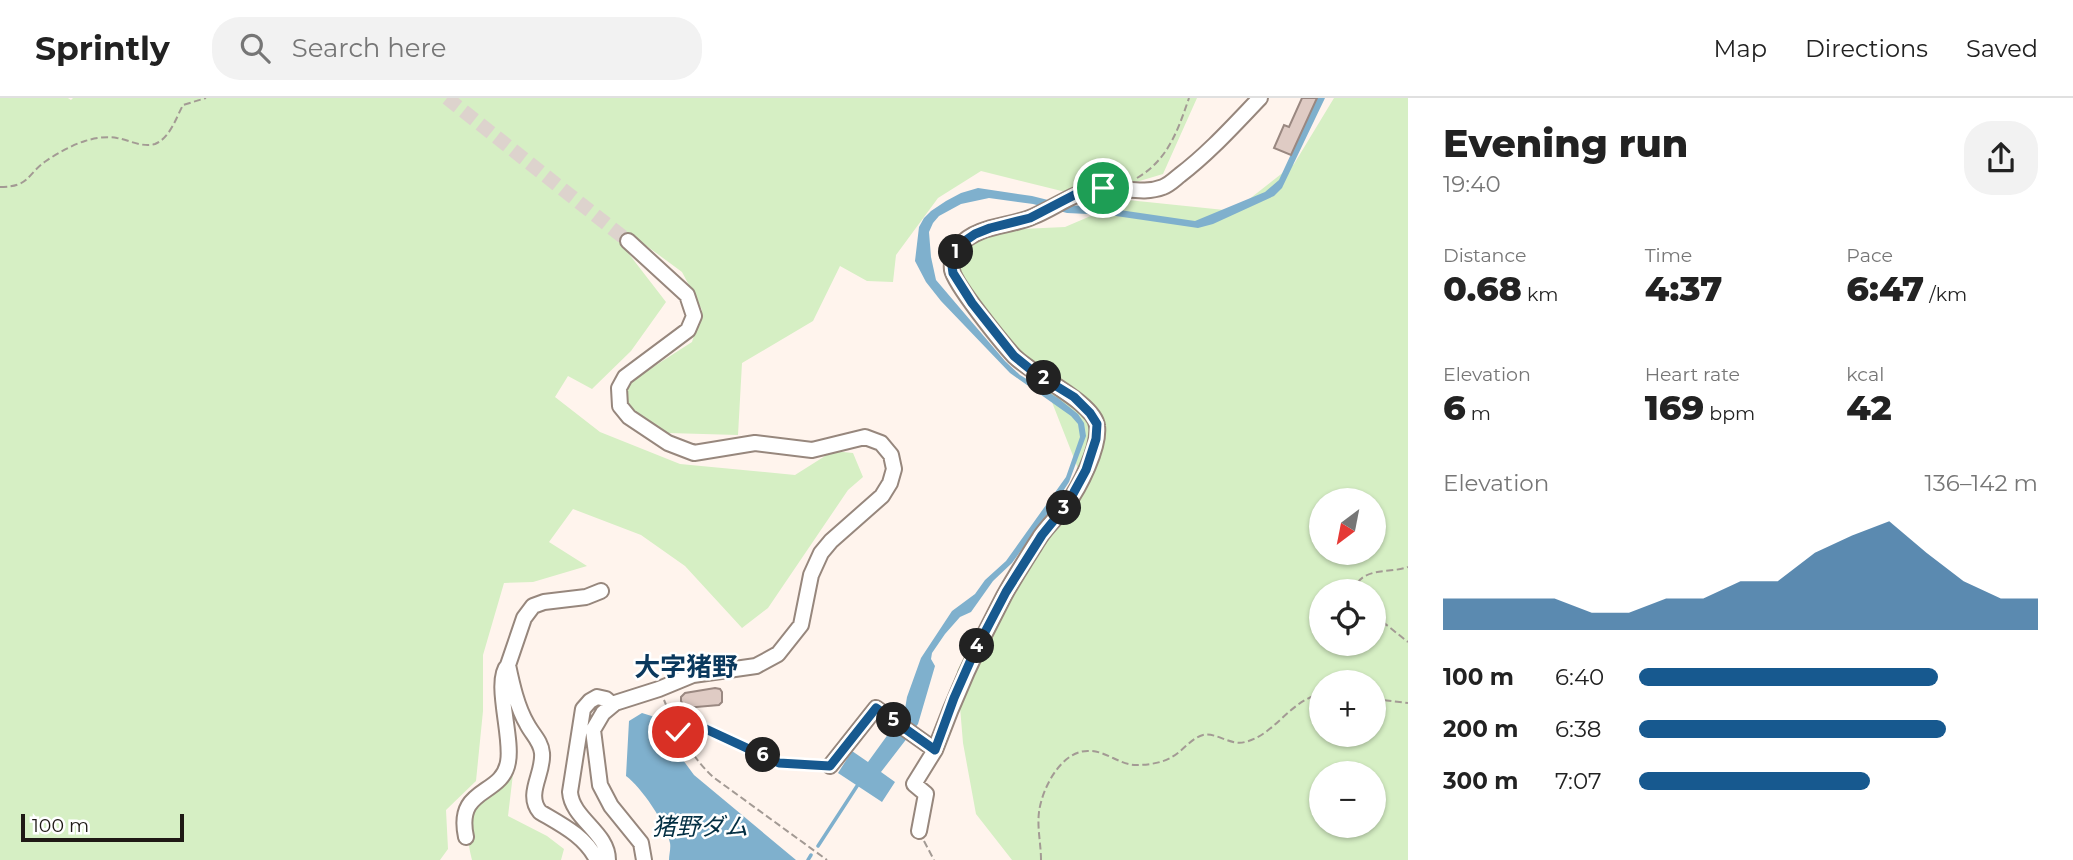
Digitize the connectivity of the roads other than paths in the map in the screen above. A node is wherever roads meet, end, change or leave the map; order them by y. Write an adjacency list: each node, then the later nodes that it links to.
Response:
1 (1260, 98): 6 (street)
2 (628, 241): 5 (street)
3 (601, 591): 4 (street)
4 (508, 665): 9 (street); 10 (street)
5 (613, 705): 11 (street); 12 (street)
6 (935, 750): 7 (street); 8 (street)
7 (830, 766)
8 (919, 831)
9 (466, 837)
10 (597, 860)
11 (608, 860)
12 (644, 860)

